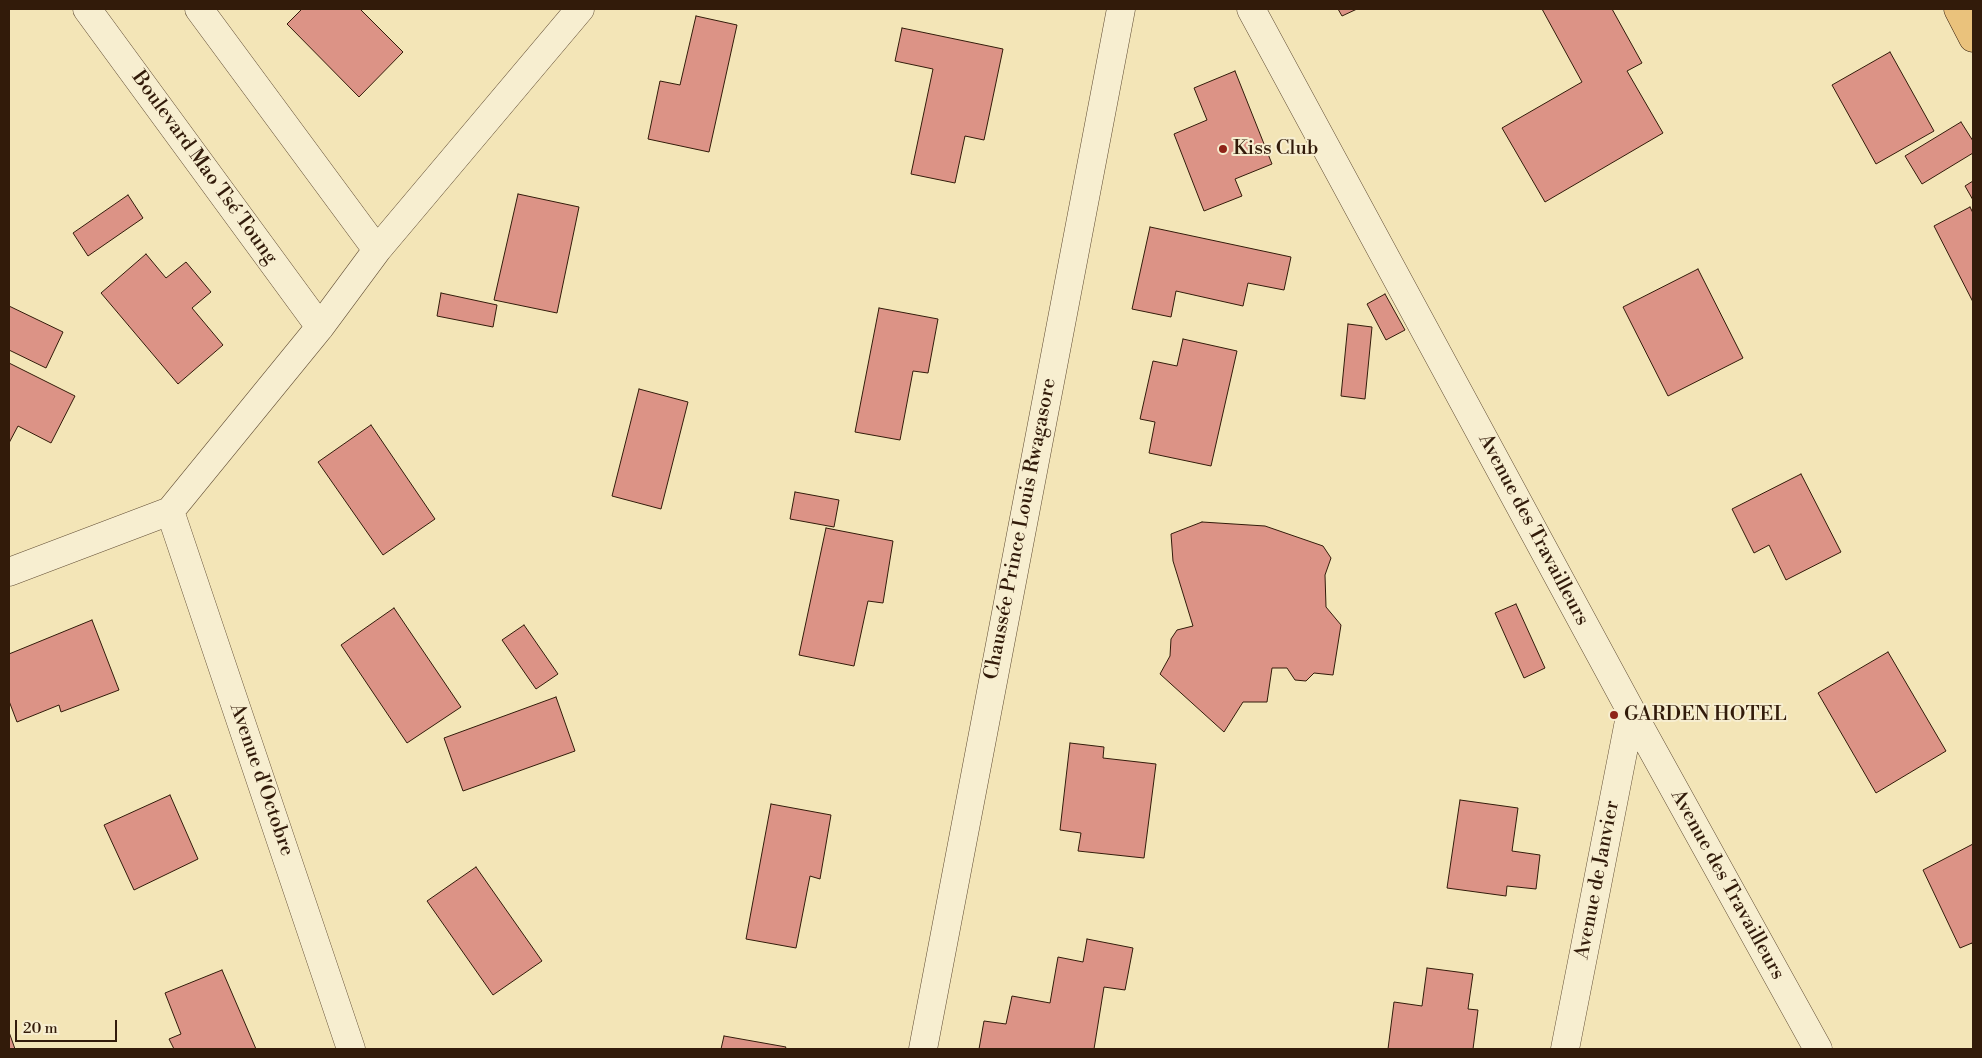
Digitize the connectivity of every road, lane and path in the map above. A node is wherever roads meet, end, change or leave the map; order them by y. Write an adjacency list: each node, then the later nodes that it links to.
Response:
1 (88, 9): 9 (street, Boulevard Mao Tsé Toung)
2 (199, 9): 8 (street)
3 (580, 9): 8 (street)
4 (1121, 9): 14 (street, Chaussée Prince Louis Rwagasore)
5 (1251, 9): 12 (street, Avenue des Travailleurs)
6 (1958, 9): 7 (main road)
7 (1973, 38)
8 (378, 250): 9 (street)
9 (320, 327): 10 (street)
10 (170, 511): 11 (street); 13 (street, Avenue d'Octobre)
11 (9, 572)
12 (1631, 711): 15 (street, Avenue de Janvier); 16 (street, Avenue des Travailleurs)
13 (351, 1049)
14 (923, 1049)
15 (1565, 1049)
16 (1818, 1049)

